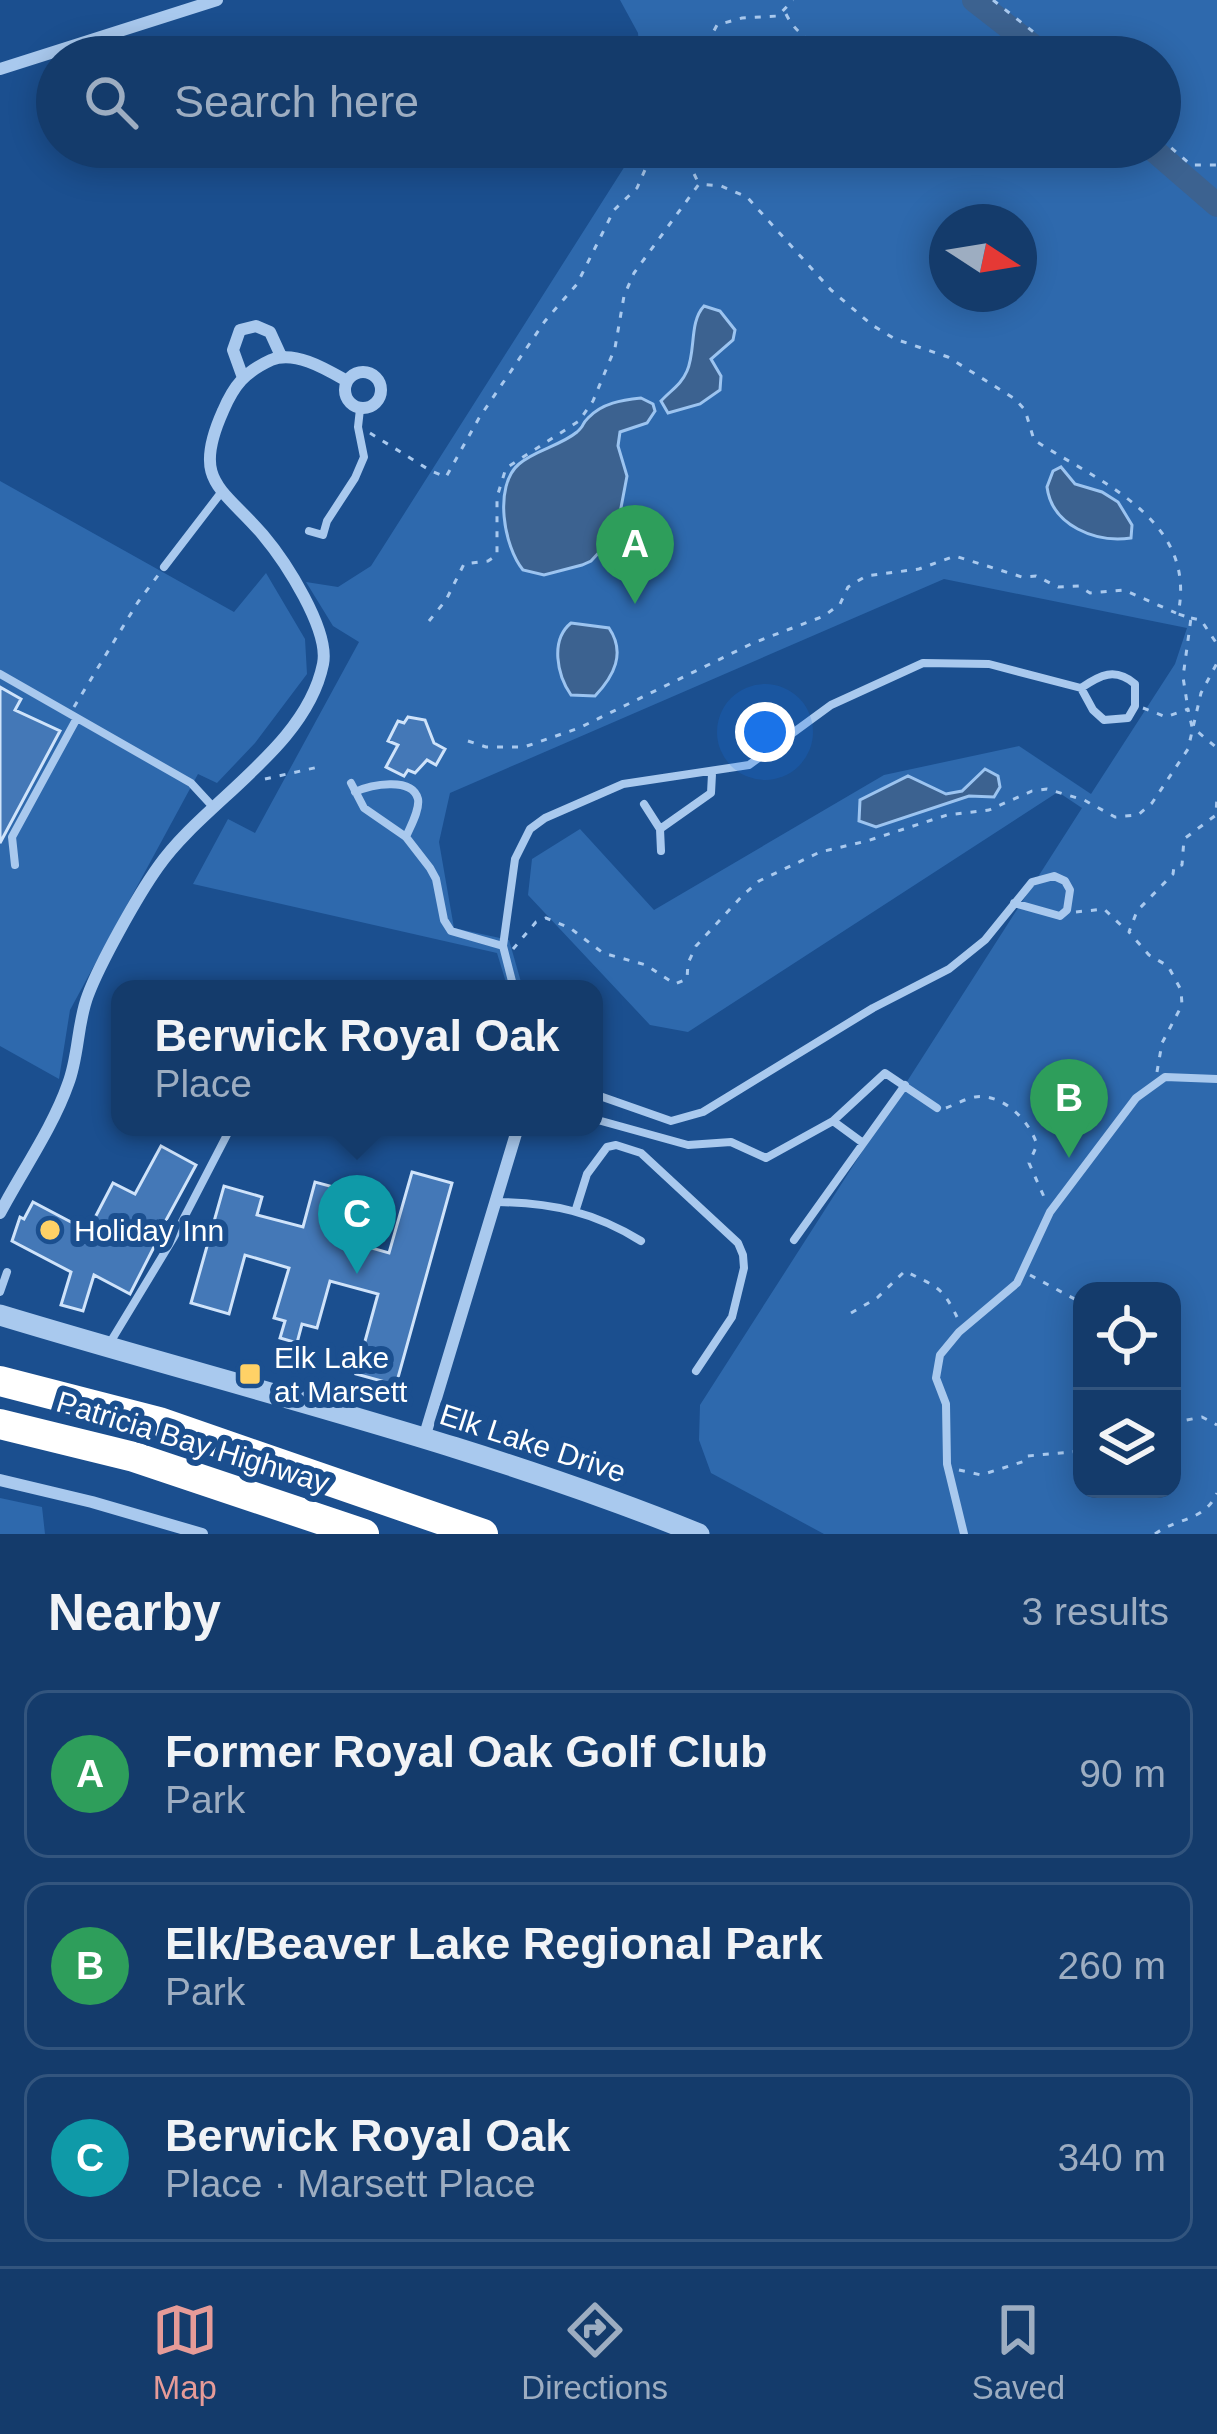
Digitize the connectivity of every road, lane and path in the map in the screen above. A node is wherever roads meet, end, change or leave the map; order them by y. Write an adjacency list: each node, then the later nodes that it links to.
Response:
1 (217, 0): 5 (street)
2 (793, 0): 4 (path)
3 (994, 0): 8 (path)
4 (785, 12): 6 (path); 7 (path)
5 (104, 36)
6 (711, 36)
7 (804, 36)
8 (1039, 36)
9 (36, 58): 10 (street)
10 (0, 69)
11 (1181, 156): 12 (path)
12 (1217, 165)
13 (646, 168): 20 (path)
14 (691, 168): 15 (path)
15 (699, 184): 24 (path); 26 (path)
16 (281, 356): 17 (street); 17 (street); 18 (street)
17 (242, 375): 21 (street)
18 (347, 381): 19 (street); 19 (street)
19 (360, 409): 20 (lane)
20 (358, 427): 22 (lane)
21 (220, 494): 23 (lane); 42 (street)
22 (309, 531)
23 (164, 567): 33 (path)
24 (1178, 614): 25 (path); 35 (path)
25 (1191, 618): 27 (path); 32 (path)
26 (429, 621)
27 (1217, 644)
28 (1217, 663): 34 (path)
29 (0, 674): 33 (lane)
30 (1081, 688): 31 (lane); 31 (lane); 38 (lane)
31 (1136, 706): 32 (path)
32 (1189, 709): 34 (path)
33 (73, 716): 42 (lane); 46 (lane)
34 (1192, 727): 36 (path); 50 (path)
35 (468, 741)
36 (1217, 748)
37 (323, 766): 39 (path)
38 (712, 774): 43 (lane); 50 (lane)
39 (257, 785)
40 (1217, 796): 49 (path)
41 (644, 804): 43 (lane)
42 (215, 809): 66 (street)
43 (660, 829): 45 (lane)
44 (406, 837): 44 (lane); 50 (lane)
45 (661, 851)
46 (15, 865)
47 (1014, 903): 47 (lane); 55 (lane)
48 (1087, 914): 49 (path)
49 (1129, 932): 53 (path)
50 (508, 947): 51 (lane)
51 (513, 980)
52 (1217, 1079): 53 (lane)
53 (1159, 1080): 65 (lane)
54 (904, 1085): 57 (lane); 58 (lane); 62 (lane)
55 (603, 1097)
56 (959, 1103): 65 (path)
57 (937, 1108)
58 (833, 1121): 59 (lane); 62 (lane)
59 (603, 1122)
60 (226, 1136): 76 (lane)
61 (520, 1136): 63 (street)
62 (863, 1143): 67 (lane)
63 (498, 1202): 64 (lane); 83 (street)
64 (576, 1209): 68 (lane); 77 (lane)
65 (1050, 1212): 69 (lane)
66 (0, 1213)
67 (794, 1240)
68 (640, 1241)
69 (1024, 1271): 72 (path); 75 (lane)
70 (8, 1272): 71 (lane)
71 (0, 1292)
72 (1073, 1298)
73 (851, 1312): 75 (path)
74 (0, 1316): 76 (street, Elk Lake Drive)
75 (964, 1329): 86 (lane)
76 (107, 1348): 83 (street, Elk Lake Drive)
77 (696, 1371)
78 (8, 1380): 92 (highway, Patricia Bay Highway)
79 (1181, 1421): 81 (path)
80 (0, 1424): 84 (highway, Patricia Bay Highway)
81 (1217, 1425)
82 (0, 1436): 84 (highway)
83 (424, 1438): 93 (street, Elk Lake Drive)
84 (88, 1444): 91 (highway, Patricia Bay Highway)
85 (1073, 1452): 86 (path)
86 (949, 1470): 94 (lane)
87 (0, 1480): 90 (street)
88 (1217, 1493): 89 (path)
89 (1160, 1533)
90 (202, 1534)
91 (364, 1534)
92 (483, 1534)
93 (699, 1534)
94 (964, 1534)

